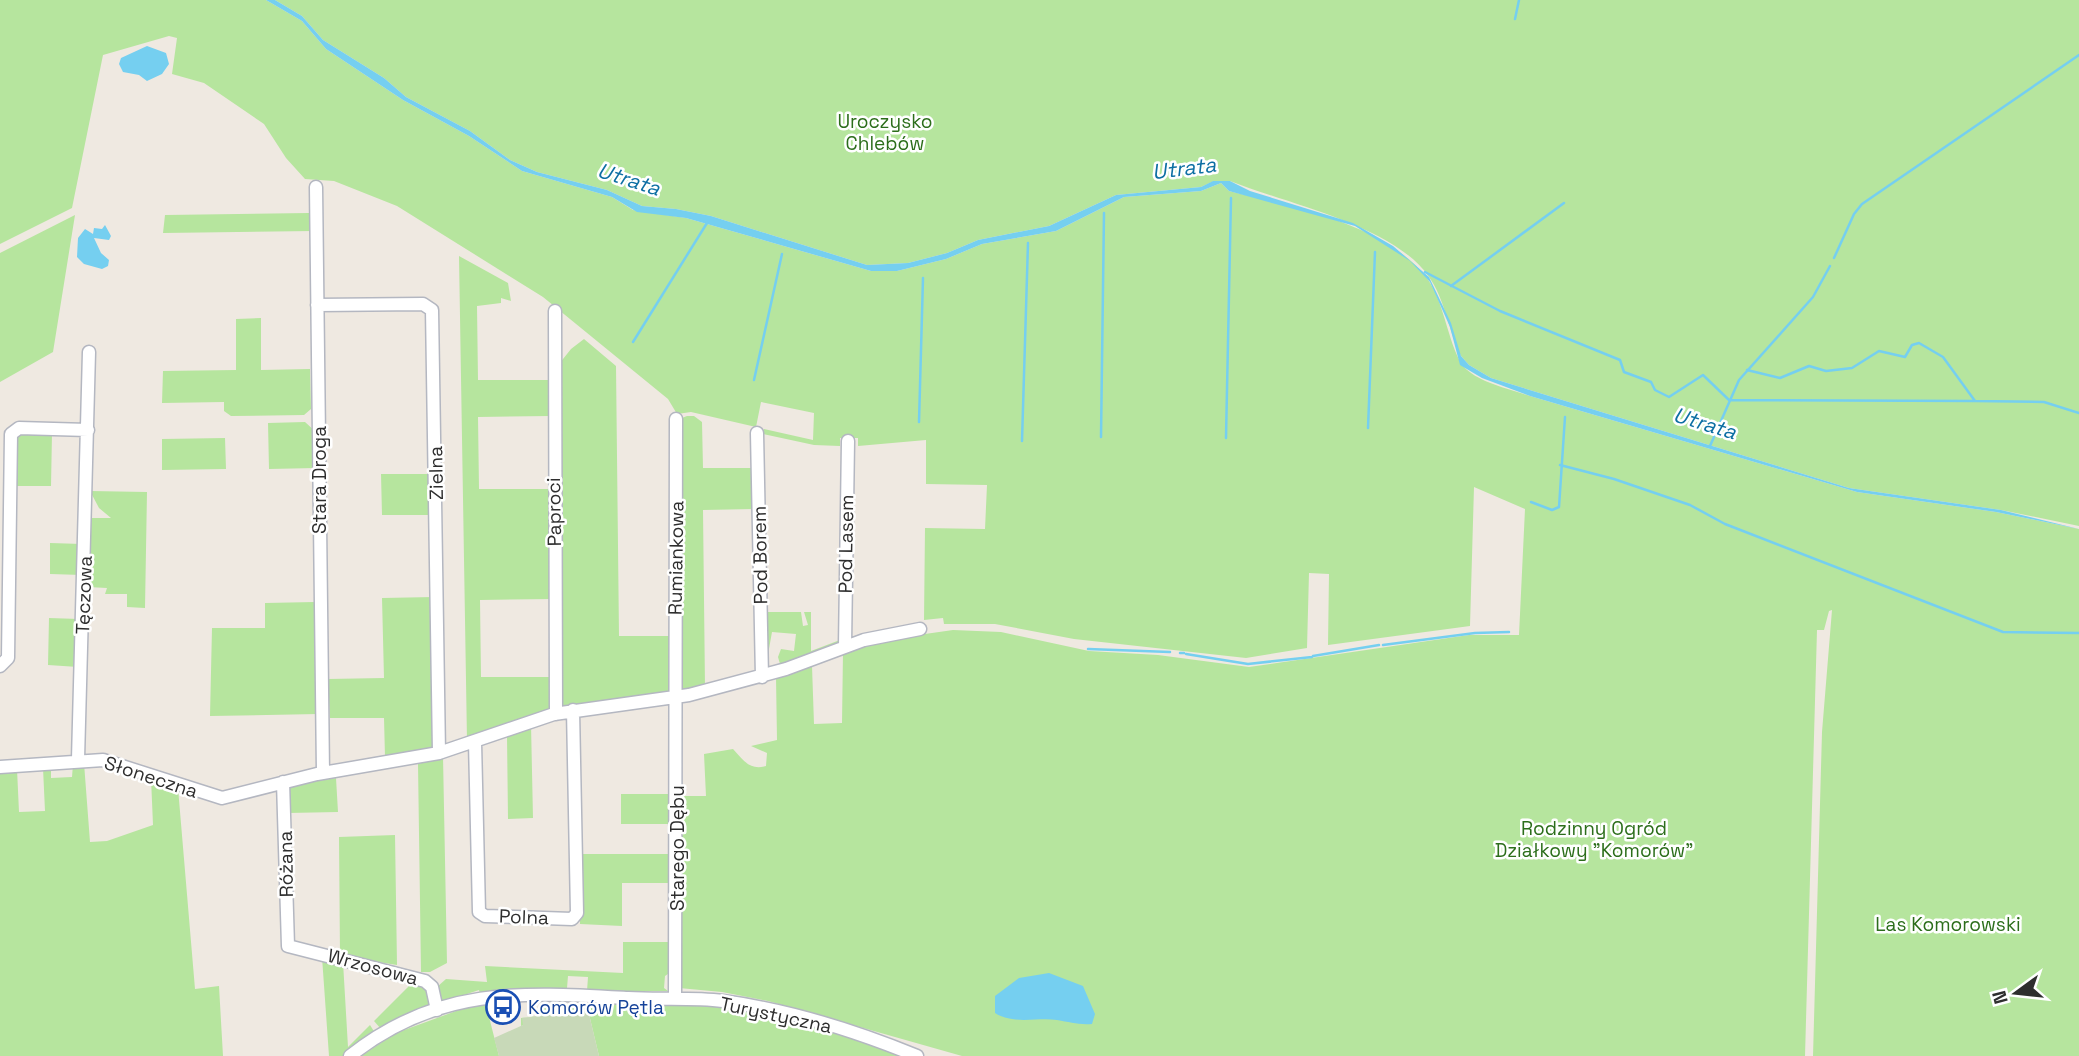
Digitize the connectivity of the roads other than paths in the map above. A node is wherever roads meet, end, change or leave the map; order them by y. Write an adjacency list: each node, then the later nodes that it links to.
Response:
1 (316, 187): 2 (street, Stara Droga)
2 (317, 305): 17 (street, Zielna); 20 (street, Stara Droga)
3 (555, 312): 15 (street, Paproci)
4 (89, 352): 6 (street, Tęczowa)
5 (676, 419): 13 (street, Rumiankowa)
6 (88, 430): 11 (street); 18 (street, Tęczowa)
7 (757, 433): 12 (street, Pod Borem)
8 (848, 441): 10 (street, Pod Lasem)
9 (920, 629): 10 (street)
10 (845, 646): 12 (street)
11 (0, 666)
12 (762, 677): 13 (street)
13 (677, 696): 14 (street); 23 (street, Starego Dębu)
14 (573, 710): 15 (street); 16 (street, Polna)
15 (556, 713): 16 (street)
16 (475, 742): 17 (street)
17 (439, 753): 20 (street)
18 (78, 759): 19 (street, Słoneczna); 21 (street, Słoneczna)
19 (0, 767)
20 (323, 773): 21 (street)
21 (283, 782): 22 (street, Różana)
22 (288, 946): 24 (street, Wrzosowa)
23 (675, 999): 24 (street, Turystyczna); 26 (street, Turystyczna)
24 (437, 1010): 25 (street, Turystyczna)
25 (350, 1056)
26 (917, 1056)

